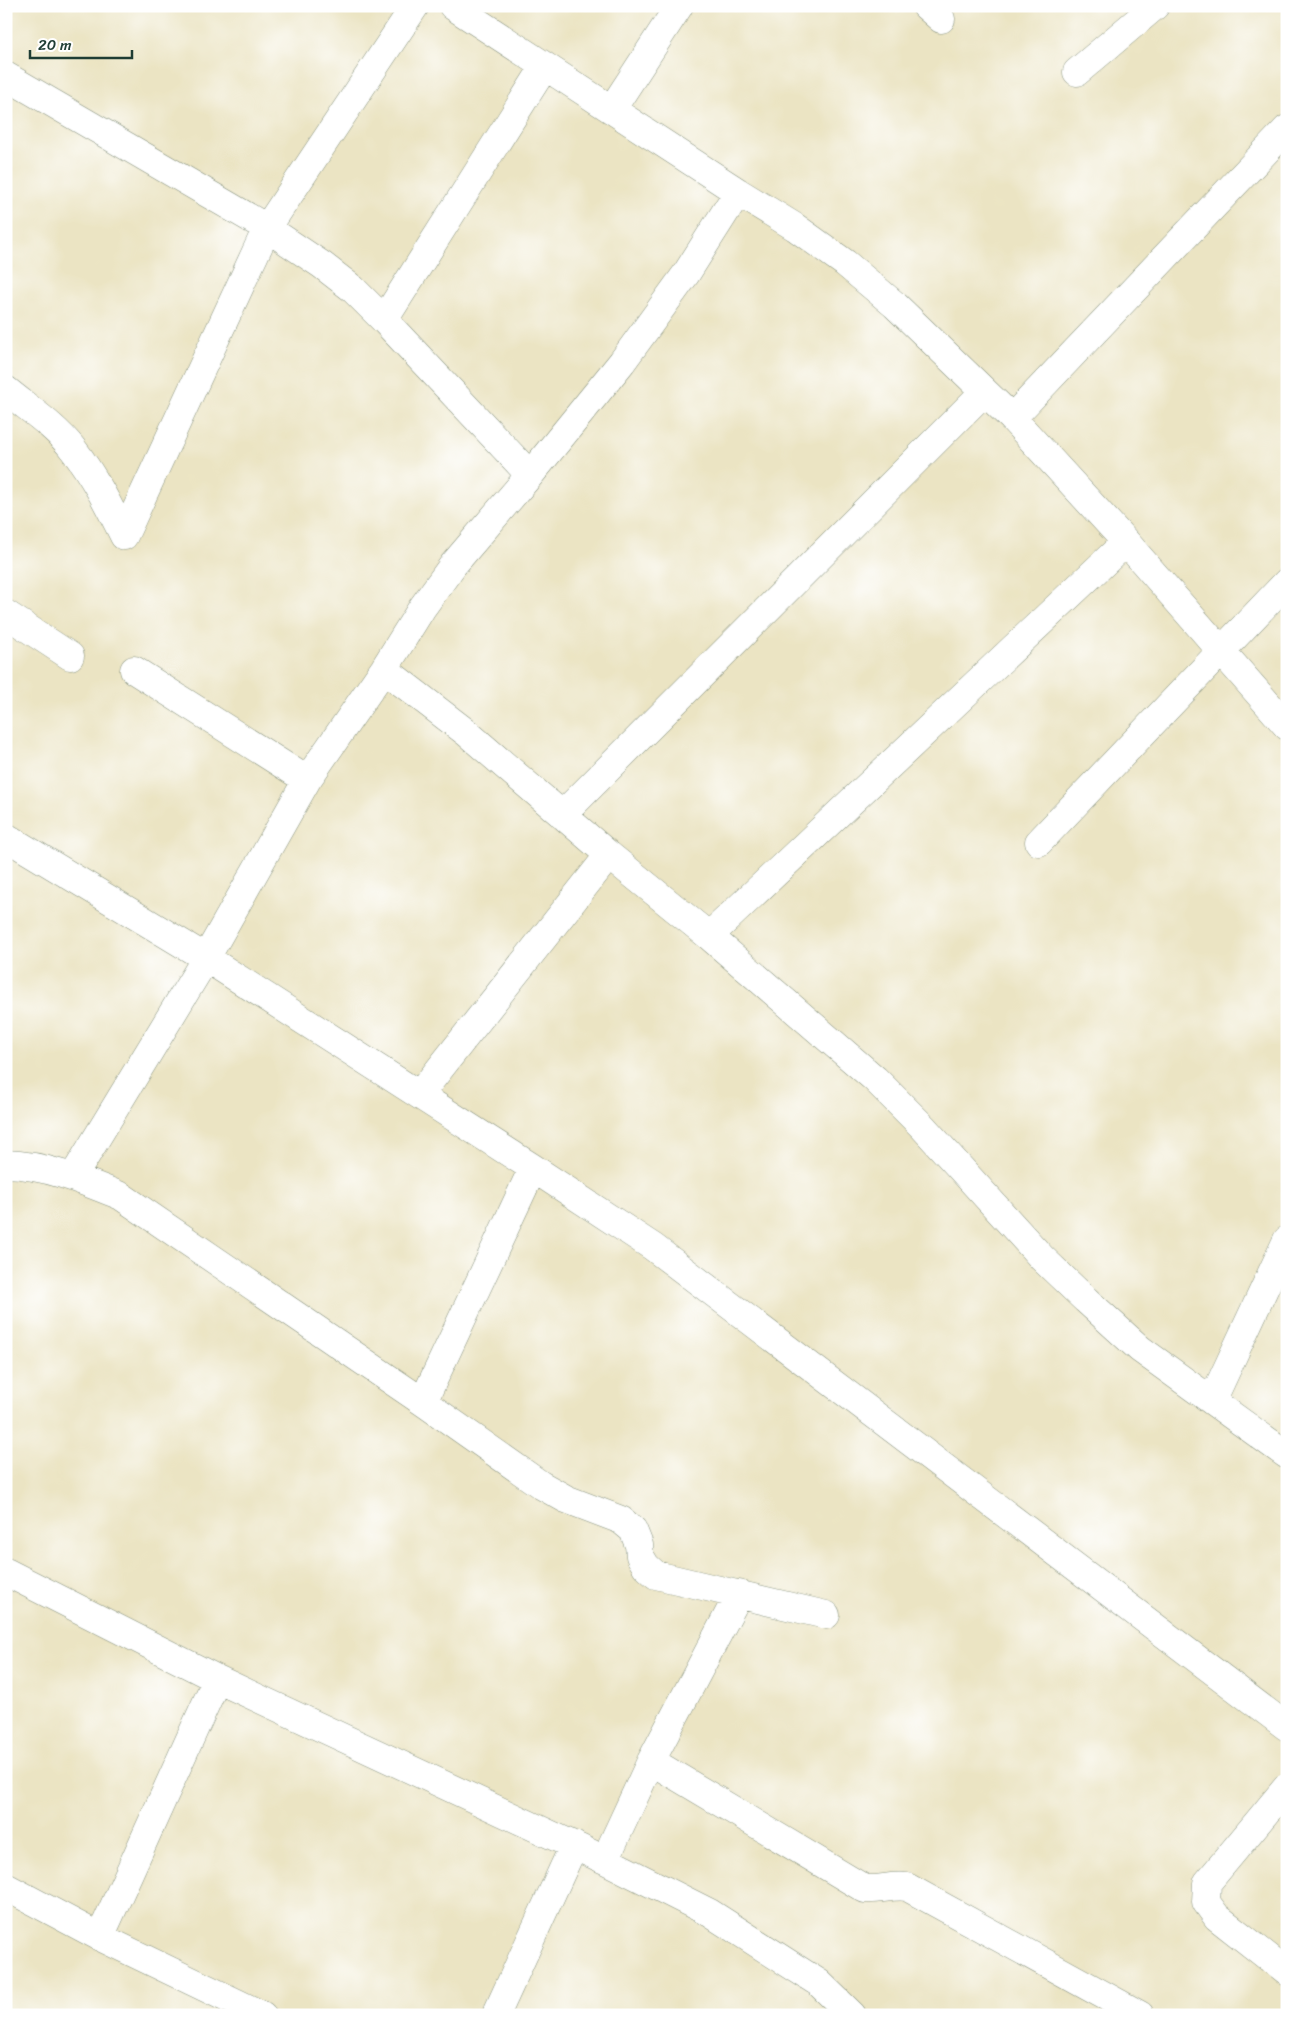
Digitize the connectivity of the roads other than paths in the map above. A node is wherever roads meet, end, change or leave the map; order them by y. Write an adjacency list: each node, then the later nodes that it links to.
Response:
1 (414, 6): 11 (street)
2 (453, 6): 5 (street)
3 (679, 6): 8 (street)
4 (1155, 6): 6 (street)
5 (545, 66): 8 (street); 12 (street)
6 (1077, 72)
7 (6, 76): 11 (street)
8 (612, 109): 10 (street)
9 (1287, 129): 15 (street)
10 (738, 192): 14 (street); 16 (street)
11 (268, 228): 12 (street); 13 (street)
12 (384, 320): 16 (street)
13 (6, 390)
14 (984, 392): 15 (street); 26 (street)
15 (1012, 418): 17 (street)
16 (530, 475): 22 (street)
17 (1126, 542): 20 (street); 30 (street)
18 (1287, 582): 20 (street)
19 (6, 614): 21 (street)
20 (1220, 651): 24 (street); 28 (street)
21 (70, 656)
22 (384, 669): 25 (street); 26 (street)
23 (134, 670): 25 (street)
24 (1287, 726)
25 (307, 780): 31 (street)
26 (562, 815): 29 (street)
27 (6, 837): 31 (street)
28 (1039, 842)
29 (609, 855): 30 (street); 32 (street)
30 (709, 936): 37 (street)
31 (206, 958): 32 (street); 35 (street)
32 (419, 1095): 34 (street)
33 (6, 1164): 35 (street)
34 (533, 1168): 38 (street); 44 (street)
35 (73, 1177): 38 (street)
36 (1287, 1240): 37 (street)
37 (1212, 1401): 39 (street)
38 (423, 1402): 41 (street)
39 (1287, 1455)
40 (6, 1572): 43 (street)
41 (739, 1594): 42 (street); 45 (street)
42 (826, 1615)
43 (217, 1679): 47 (street); 50 (street)
44 (1287, 1727)
45 (651, 1761): 48 (street); 55 (street)
46 (1287, 1787): 51 (street)
47 (574, 1845): 48 (street); 53 (street)
48 (605, 1860): 54 (street)
49 (6, 1888): 50 (street)
50 (100, 1938): 52 (street)
51 (1287, 1972)
52 (262, 2015)
53 (496, 2015)
54 (852, 2015)
55 (1140, 2015)

